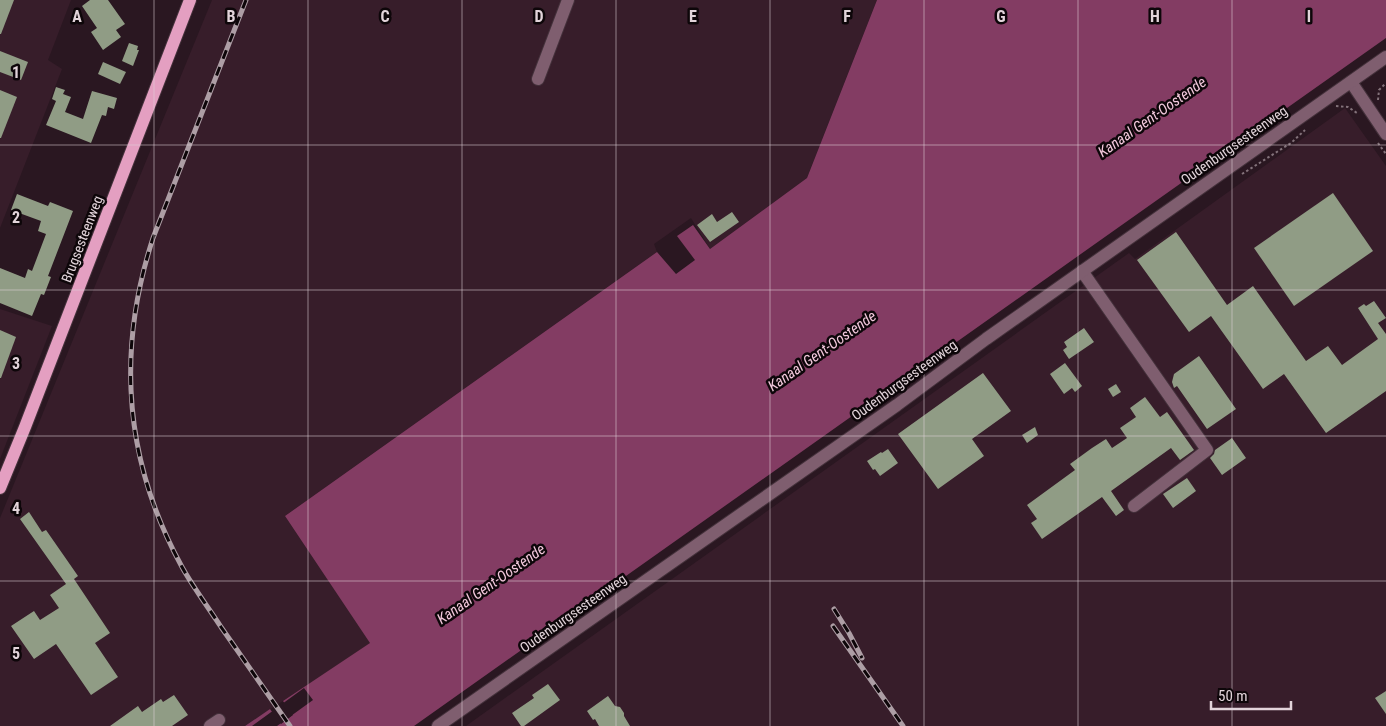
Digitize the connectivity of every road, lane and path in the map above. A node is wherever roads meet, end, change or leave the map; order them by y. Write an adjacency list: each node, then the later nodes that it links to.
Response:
1 (190, 0): 13 (main road, Brugsesteenweg)
2 (568, 0): 4 (street)
3 (1386, 57): 5 (street, Oudenburgsesteenweg)
4 (538, 79)
5 (1351, 82): 10 (street); 12 (street, Oudenburgsesteenweg)
6 (1386, 83): 8 (path)
7 (1336, 106): 9 (path)
8 (1382, 106)
9 (1359, 116)
10 (1381, 136): 11 (path)
11 (1386, 154)
12 (1082, 271): 14 (street); 15 (street, Oudenburgsesteenweg)
13 (0, 488)
14 (1134, 506)
15 (438, 726)

